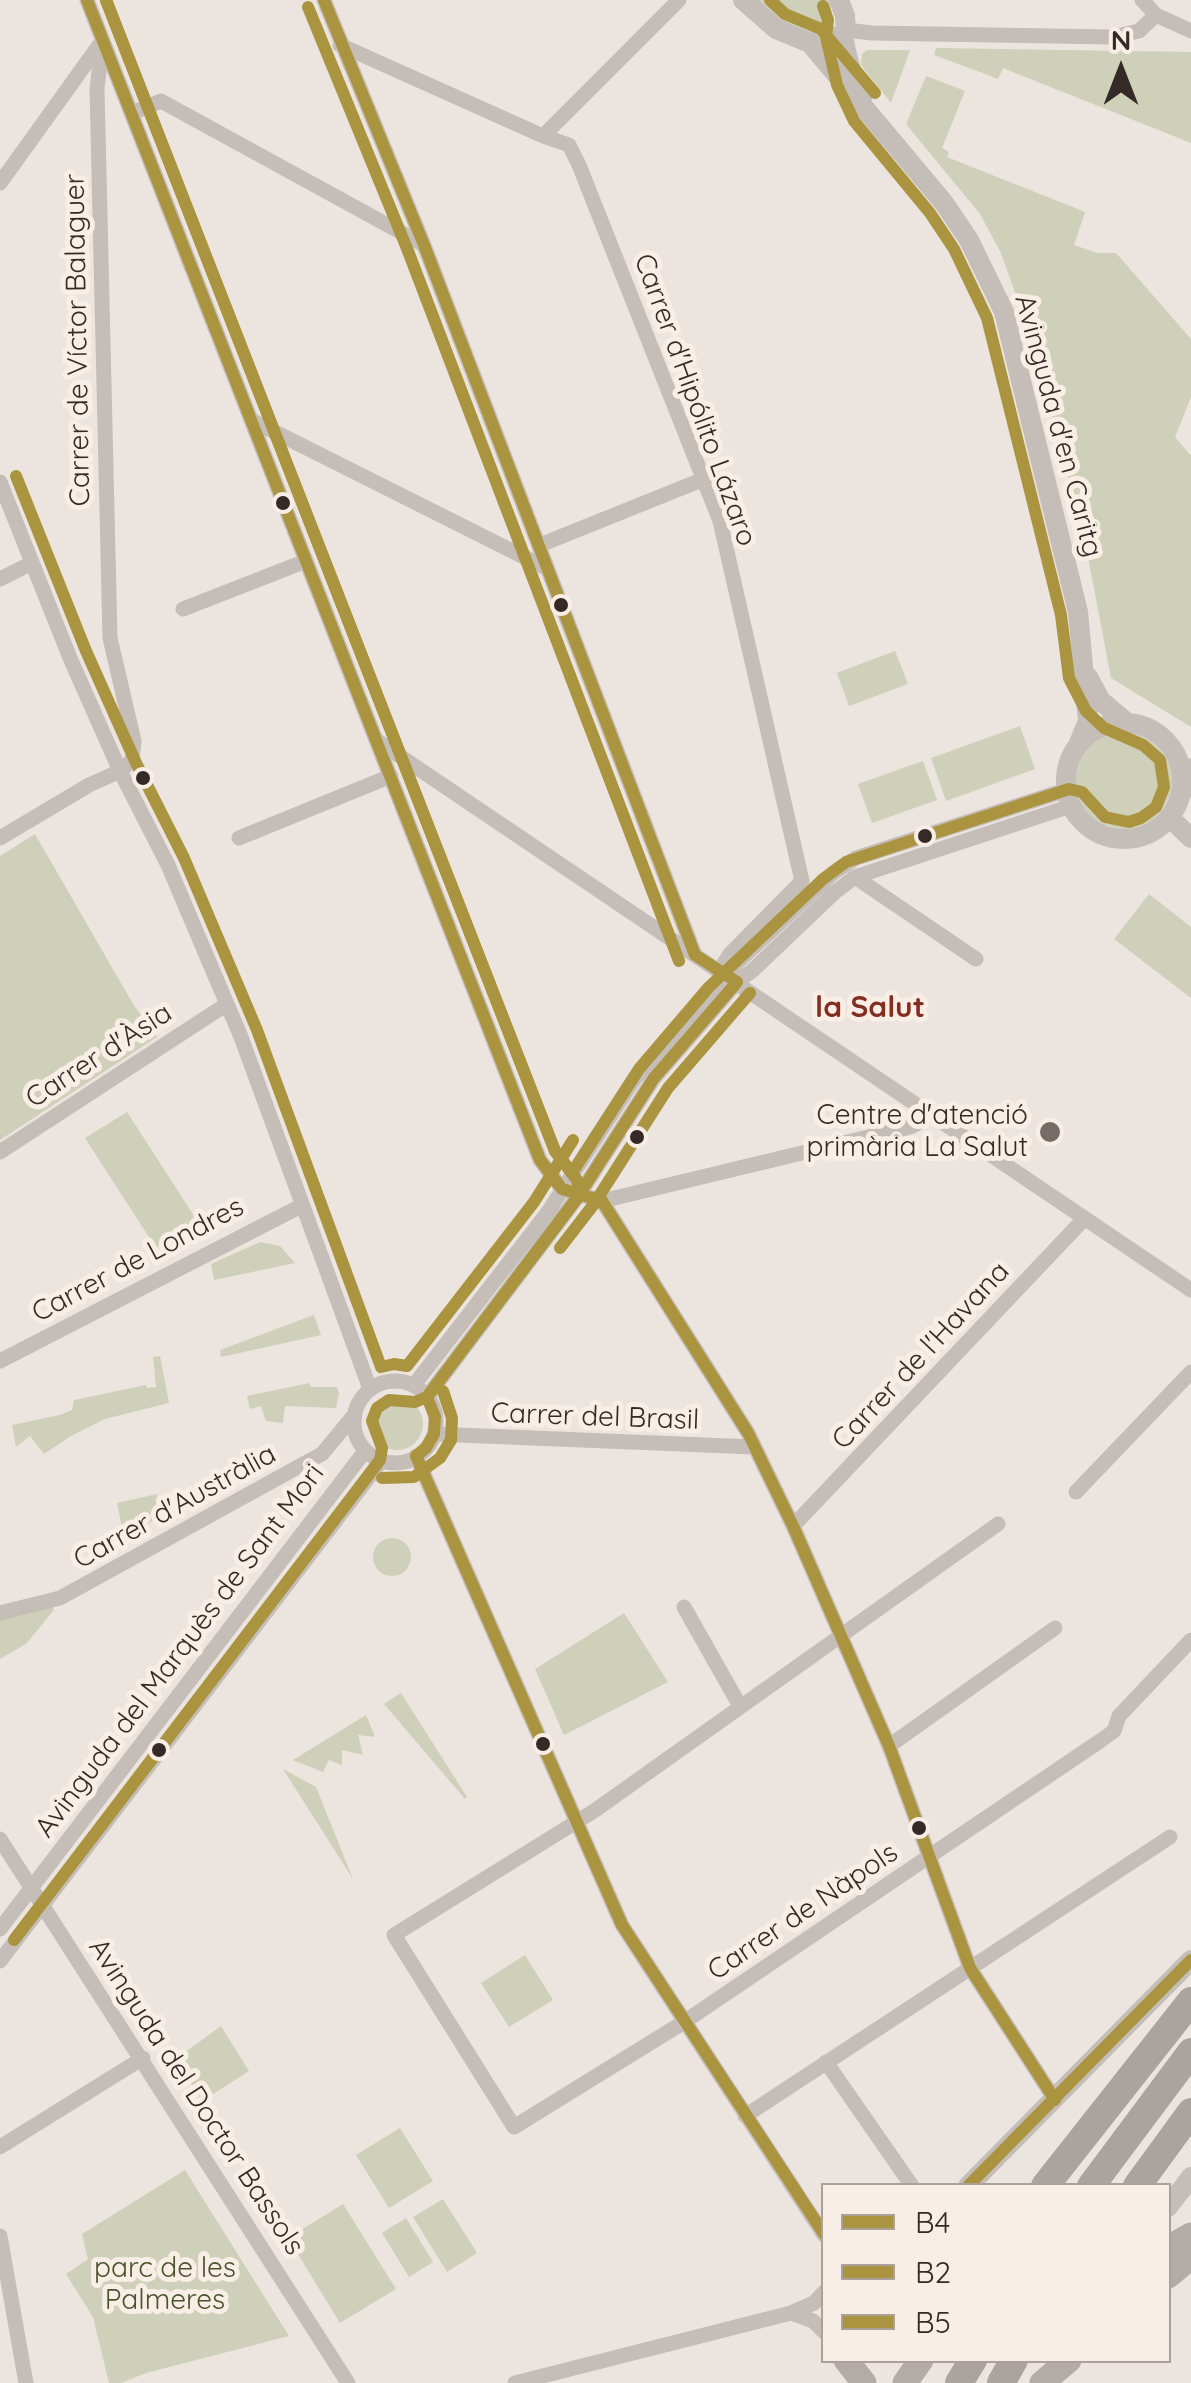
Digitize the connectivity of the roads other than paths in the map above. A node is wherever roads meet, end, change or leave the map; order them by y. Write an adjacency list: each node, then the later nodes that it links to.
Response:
1 (87, 0): 10 (street)
2 (324, 0): 12 (street)
3 (678, 0): 15 (street)
4 (742, 0): 11 (street)
5 (840, 0): 9 (street, Avinguda d'en Caritg)
6 (1142, 0): 7 (street)
7 (1156, 15): 8 (street); 9 (street)
8 (1191, 31)
9 (845, 32): 11 (street); 14 (street, Avinguda d'en Caritg)
10 (103, 41): 13 (street); 16 (street); 32 (street, Carrer de Víctor Balaguer)
11 (810, 42): 14 (street, Avinguda d'en Caritg)
12 (340, 45): 15 (street, Carrer d'Hipólito Lázaro); 17 (street)
13 (132, 112): 17 (street); 18 (street)
14 (870, 113): 27 (street, Avinguda d'en Caritg)
15 (543, 136): 19 (street, Carrer d'Hipólito Lázaro)
16 (0, 183)
17 (424, 245): 21 (street)
18 (251, 420): 22 (street); 24 (street)
19 (704, 479): 21 (street); 42 (street, Carrer d'Hipólito Lázaro)
20 (0, 482): 23 (street)
21 (540, 544): 24 (street)
22 (306, 561): 26 (street); 29 (street)
23 (30, 564): 25 (street); 32 (street)
24 (548, 569): 40 (street)
25 (0, 579)
26 (183, 609)
27 (1085, 671): 28 (street, Avinguda d'en Caritg); 30 (street, Avinguda d'en Caritg)
28 (1127, 722): 30 (street); 31 (street)
29 (376, 740): 33 (street); 40 (street)
30 (1079, 743): 34 (street)
31 (1186, 766): 35 (street)
32 (120, 771): 36 (street); 43 (street)
33 (391, 776): 37 (street); 46 (street)
34 (1068, 798): 35 (street); 39 (street); 42 (street)
35 (1182, 804): 38 (street)
36 (0, 838)
37 (240, 838)
38 (1191, 838)
39 (856, 877): 41 (street); 42 (street)
40 (695, 955): 42 (street)
41 (976, 958)
42 (727, 976): 44 (street); 46 (street); 47 (street)
43 (227, 1004): 45 (street, Carrer d'Àsia); 49 (street)
44 (926, 1112): 48 (street); 50 (street)
45 (0, 1152)
46 (562, 1189): 47 (street); 54 (street)
47 (579, 1195): 48 (street); 56 (street)
48 (602, 1201): 59 (street)
49 (301, 1206): 52 (street, Carrer de Londres); 55 (street)
50 (1084, 1219): 51 (street); 65 (street, Carrer de l'Havana)
51 (1191, 1290)
52 (0, 1361)
53 (1191, 1372): 63 (street)
54 (414, 1385): 55 (street); 56 (street)
55 (370, 1389): 57 (street)
56 (427, 1397): 58 (street)
57 (354, 1414): 60 (street); 67 (street, Carrer d'Austràlia)
58 (434, 1434): 59 (street, Carrer del Brasil); 61 (street)
59 (754, 1447): 65 (street)
60 (365, 1452): 62 (street); 77 (street, Avinguda del Marquès de Sant Mori)
61 (416, 1456): 62 (street); 73 (street)
62 (382, 1460): 78 (street, Avinguda del Marquès de Sant Mori)
63 (1076, 1492)
64 (998, 1524): 69 (street)
65 (794, 1526): 69 (street)
66 (684, 1607): 71 (street)
67 (0, 1613)
68 (1055, 1628): 72 (street)
69 (841, 1635): 71 (street); 72 (street)
70 (1191, 1640): 76 (street, Carrer de Nàpols)
71 (740, 1706): 73 (street)
72 (889, 1746): 76 (street)
73 (576, 1822): 84 (street); 84 (street, Carrer de Nàpols)
74 (1170, 1837): 82 (street)
75 (0, 1839): 77 (street, Avinguda del Doctor Bassols)
76 (930, 1856): 82 (street); 84 (street, Carrer de Nàpols)
77 (31, 1887): 78 (street, Avinguda del Doctor Bassols); 79 (street, Avinguda del Marquès de Sant Mori)
78 (43, 1904): 81 (street, Avinguda del Marquès de Sant Mori); 86 (street, Avinguda del Doctor Bassols)
79 (0, 1929)
80 (1191, 1960): 88 (street)
81 (0, 1961)
82 (970, 1968): 87 (street); 88 (street)
83 (1191, 2001): 95 (highway)
84 (684, 2022): 90 (street)
85 (1191, 2052): 96 (highway)
86 (143, 2058): 91 (street); 107 (street, Avinguda del Doctor Bassols)
87 (826, 2062): 90 (street); 93 (street)
88 (1056, 2100): 94 (street)
89 (1191, 2112): 97 (highway)
90 (745, 2116): 99 (street)
91 (0, 2147)
92 (1191, 2177): 98 (street)
93 (910, 2183)
94 (971, 2183)
95 (1046, 2183)
96 (1093, 2183)
97 (1139, 2183)
98 (1171, 2203)
99 (821, 2230)
100 (0, 2236): 106 (street)
101 (1191, 2257): 102 (main road)
102 (1171, 2274)
103 (821, 2295): 104 (street)
104 (791, 2314): 105 (street); 108 (street)
105 (821, 2329)
106 (26, 2383)
107 (348, 2383)
108 (515, 2383)

